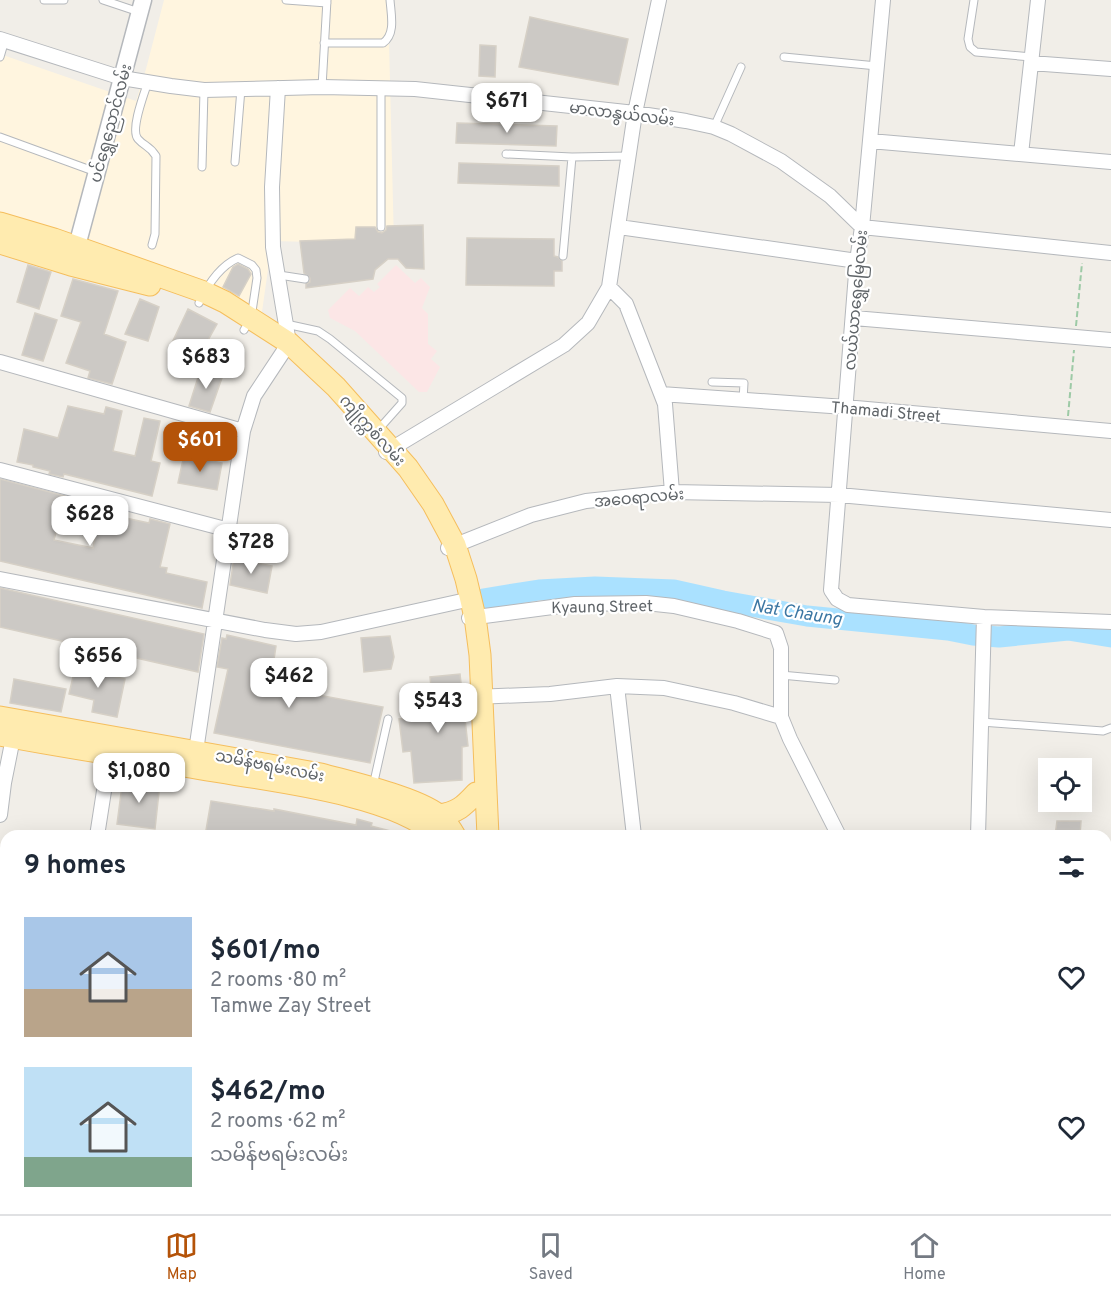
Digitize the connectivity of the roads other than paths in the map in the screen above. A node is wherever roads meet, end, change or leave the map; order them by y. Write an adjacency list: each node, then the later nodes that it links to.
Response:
1 (44, 0): 2 (lane)
2 (64, 0)
3 (104, 0): 11 (lane)
4 (286, 0): 10 (lane)
5 (390, 0): 13 (lane)
6 (659, 0): 27 (street)
7 (883, 0): 17 (street, လယ်ယာရွှေမြေလမ်း)
8 (974, 0): 16 (lane)
9 (1038, 0): 16 (street)
10 (327, 1): 13 (lane)
11 (141, 6): 20 (street, ပင်ရွှေညောင်လမ်း)
12 (2, 39): 14 (lane); 20 (street, မာလာနွယ်လမ်း)
13 (324, 43): 22 (lane)
14 (0, 57)
15 (784, 57): 17 (lane)
16 (1031, 60): 19 (street); 32 (street)
17 (877, 66): 30 (street, လယ်ယာရွှေမြေလမ်း)
18 (741, 68): 28 (lane)
19 (1111, 69)
20 (122, 78): 21 (street, မာလာနွယ်လမ်း); 38 (street, ပင်ရွှေညောင်လမ်း)
21 (148, 82): 26 (street, မာလာနွယ်လမ်း); 44 (lane)
22 (322, 87): 23 (street, မာလာနွယ်လမ်း); 24 (street, မာလာနွယ်လမ်း)
23 (278, 88): 25 (street, မာလာနွယ်လမ်း); 49 (street)
24 (381, 88): 27 (street, မာလာနွယ်လမ်း); 40 (lane)
25 (241, 89): 26 (street, မာလာနွယ်လမ်း); 35 (lane)
26 (204, 90): 37 (lane)
27 (635, 113): 28 (street, မာလာနွယ်လမ်း); 33 (street)
28 (714, 127): 42 (street, မာလာနွယ်လမ်း)
29 (0, 137): 38 (lane)
30 (870, 141): 32 (street); 42 (street, လယ်ယာရွှေမြေလမ်း)
31 (506, 154): 34 (lane)
32 (1021, 154): 36 (street)
33 (629, 156): 34 (lane); 41 (street)
34 (572, 157): 47 (lane)
35 (235, 162)
36 (1111, 162)
37 (202, 167)
38 (97, 172): 46 (street, ပင်ရွှေညောင်လမ်း)
39 (0, 223): 46 (main road, ကျိုက္ကစံလမ်း)
40 (381, 227)
41 (619, 227): 48 (street); 51 (street)
42 (862, 227): 45 (street); 48 (street, လယ်ယာရွှေမြေလမ်း)
43 (0, 243): 46 (main road, ကျိုက္ကစံလမ်း)
44 (152, 245)
45 (1111, 253)
46 (75, 256): 52 (main road, ကျိုက္ကစံလမ်း)
47 (563, 256)
48 (857, 261): 53 (street, လယ်ယာရွှေမြေလမ်း)
49 (279, 275): 50 (lane); 56 (street)
50 (305, 279)
51 (609, 286): 59 (street); 64 (street)
52 (202, 298): 54 (main road, ကျိုက္ကစံလမ်း); 54 (lane)
53 (854, 318): 55 (street); 61 (street, လယ်ယာရွှေမြေလမ်း)
54 (248, 324): 56 (main road, ကျိုက္ကစံလမ်း)
55 (1111, 340)
56 (285, 341): 62 (street); 64 (main road, ကျိုက္ကစံလမ်း); 64 (lane)
57 (0, 362): 62 (street)
58 (712, 382): 60 (lane)
59 (661, 394): 60 (street, Thamadi Street); 66 (street)
60 (743, 400): 61 (street, Thamadi Street)
61 (845, 407): 63 (street, Thamadi Street); 67 (street, လယ်ယာရွှေမြေလမ်း)
62 (243, 431): 69 (street)
63 (1111, 431)
64 (380, 443): 70 (main road, ကျိုက္ကစံလမ်း)
65 (0, 470): 69 (street)
66 (672, 492): 67 (street, အဝေရာလမ်း); 70 (street, အဝေရာလမ်း)
67 (839, 495): 68 (street, အဝေရာလမ်း); 74 (street, လယ်ယာရွှေမြေလမ်း)
68 (1111, 520)
69 (229, 530): 73 (street)
70 (450, 547): 72 (main road, ကျိုက္ကစံလမ်း)
71 (0, 579): 73 (street, Kyaung Street)
72 (468, 609): 73 (street, Kyaung Street); 76 (street, Kyaung Street); 79 (main road, ကျိုက္ကစံလမ်း)
73 (216, 621): 87 (street)
74 (984, 622): 75 (street); 83 (street)
75 (1111, 622)
76 (782, 675): 77 (lane); 81 (street)
77 (835, 680)
78 (617, 686): 79 (street); 81 (street); 95 (street)
79 (478, 697): 89 (main road, ကျိုက္ကစံလမ်း); 94 (main road, ကျိုက္ကစံလမ်း)
80 (0, 717): 86 (main road, သမိန်ဗရမ်းလမ်း)
81 (782, 717): 96 (street)
82 (388, 718): 88 (lane)
83 (981, 723): 84 (lane); 97 (street)
84 (1111, 728)
85 (7, 737): 86 (main road, သမိန်ဗရမ်းလမ်း); 90 (street)
86 (112, 746): 87 (main road, သမိန်ဗရမ်းလမ်း); 92 (street)
87 (204, 758): 88 (main road, သမိန်ဗရမ်းလမ်း); 91 (main road, သမိန်ဗရမ်းလမ်း)
88 (372, 788): 91 (main road, သမိန်ဗရမ်းလမ်း)
89 (476, 793): 91 (main road); 93 (main road, ကျိုက္ကစံလမ်း)
90 (0, 815)
91 (438, 825)
92 (98, 830)
93 (476, 830)
94 (488, 830)
95 (633, 830)
96 (835, 830)
97 (978, 830)

